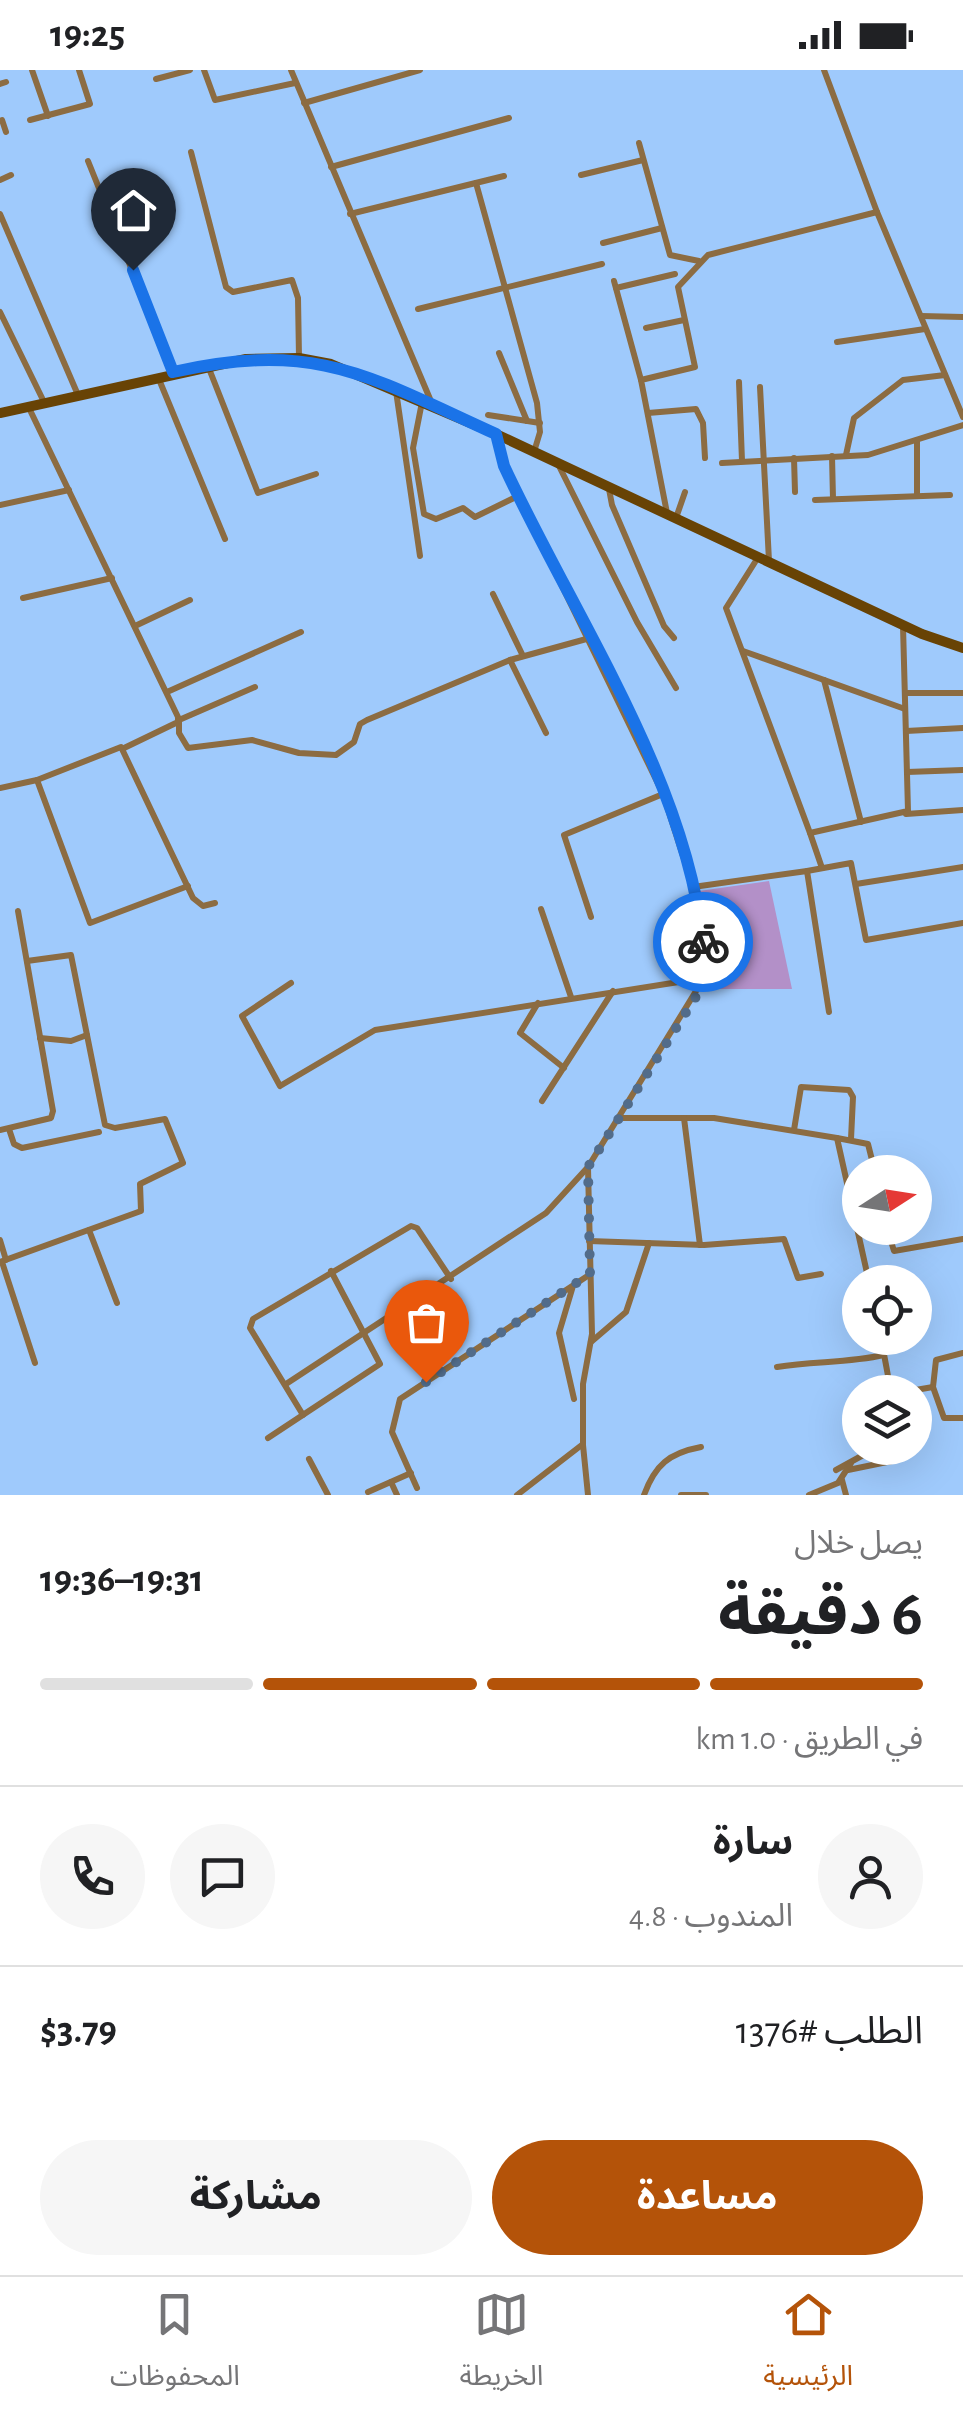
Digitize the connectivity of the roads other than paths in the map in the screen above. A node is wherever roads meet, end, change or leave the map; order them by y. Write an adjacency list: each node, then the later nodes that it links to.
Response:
1 (32, 70): 11 (street)
2 (80, 70): 11 (street)
3 (190, 70): 8 (street)
4 (204, 70): 9 (street)
5 (291, 70): 9 (street)
6 (420, 70): 10 (street)
7 (824, 70): 26 (street)
8 (156, 79)
9 (295, 83): 10 (street)
10 (304, 103): 20 (street)
11 (48, 116): 14 (street)
12 (1, 118): 15 (street)
13 (509, 118): 20 (street)
14 (30, 120)
15 (6, 132)
16 (638, 142): 18 (street)
17 (190, 152): 46 (street)
18 (643, 160): 22 (street); 29 (street)
19 (88, 161): 48 (street)
20 (330, 168): 28 (street)
21 (10, 175): 24 (street)
22 (582, 175)
23 (504, 176): 25 (street)
24 (0, 180)
25 (476, 183): 28 (street); 35 (street)
26 (877, 212): 32 (street); 39 (street)
27 (0, 214): 55 (street)
28 (350, 214): 56 (street)
29 (662, 228): 30 (street); 31 (street)
30 (603, 243)
31 (670, 255): 32 (street); 34 (street)
32 (700, 261): 36 (street)
33 (602, 264): 35 (street)
34 (674, 274): 36 (street); 51 (street)
35 (506, 287): 37 (street); 64 (street)
36 (678, 287): 41 (street)
37 (418, 309)
38 (0, 312): 57 (street)
39 (920, 316): 40 (street); 43 (street)
40 (963, 317)
41 (685, 320): 42 (street); 51 (street)
42 (646, 328)
43 (926, 329): 44 (street); 49 (street)
44 (838, 342)
45 (498, 353): 63 (street)
46 (299, 358): 47 (main road); 54 (main road)
47 (208, 365): 48 (main road); 77 (street)
48 (173, 372): 50 (main road)
49 (945, 375): 62 (street); 70 (street)
50 (158, 376): 55 (main road); 89 (street)
51 (641, 380): 60 (street)
52 (738, 382): 74 (street)
53 (760, 387): 73 (street)
54 (396, 390): 56 (main road); 90 (street)
55 (78, 395): 57 (main road)
56 (428, 403): 66 (main road); 83 (street)
57 (44, 404): 58 (main road)
58 (29, 406): 59 (main road); 79 (street)
59 (0, 413)
60 (648, 413): 71 (street); 88 (street)
61 (488, 415): 63 (street)
62 (963, 417)
63 (527, 421): 64 (street)
64 (540, 423): 68 (street)
65 (963, 425): 67 (street)
66 (496, 434): 68 (main road); 83 (street)
67 (917, 440): 70 (street); 84 (street)
68 (534, 453): 76 (main road)
69 (832, 456): 70 (street); 72 (street); 85 (street)
70 (846, 456)
71 (704, 458)
72 (794, 458): 73 (street); 81 (street)
73 (765, 459): 74 (street); 92 (street)
74 (742, 461): 75 (street)
75 (722, 463)
76 (559, 466): 78 (main road); 108 (street)
77 (316, 474)
78 (609, 489): 88 (main road); 101 (street)
79 (69, 490): 87 (street); 93 (street)
80 (685, 492): 88 (street)
81 (795, 492)
82 (950, 495): 84 (street)
83 (518, 496): 100 (street)
84 (917, 496): 85 (street)
85 (834, 499): 86 (street)
86 (815, 500)
87 (0, 505)
88 (671, 517): 91 (main road)
89 (225, 539)
90 (420, 556)
91 (757, 559): 92 (main road); 103 (street)
92 (770, 565): 97 (main road)
93 (112, 578): 95 (street); 98 (street)
94 (493, 594): 104 (street)
95 (23, 598)
96 (190, 600): 98 (street)
97 (903, 625): 102 (main road); 110 (street)
98 (135, 626): 109 (street)
99 (302, 632): 109 (street)
100 (590, 638): 104 (street); 122 (street)
101 (674, 638)
102 (963, 648)
103 (742, 652): 106 (street); 126 (street)
104 (523, 656): 105 (street)
105 (510, 660): 113 (street); 116 (street)
106 (824, 680): 112 (street); 125 (street)
107 (255, 687): 113 (street)
108 (676, 688)
109 (168, 692): 113 (street)
110 (904, 693): 111 (street); 112 (street)
111 (963, 694)
112 (905, 709): 115 (street)
113 (179, 720): 117 (street)
114 (963, 728): 115 (street)
115 (906, 732): 119 (street)
116 (546, 733)
117 (121, 747): 120 (street); 131 (street)
118 (963, 770): 119 (street)
119 (908, 772): 124 (street)
120 (37, 780): 121 (street); 131 (street)
121 (0, 788)
122 (663, 794): 132 (street); 136 (street)
123 (963, 810): 124 (street)
124 (905, 814): 125 (street)
125 (861, 822): 126 (street)
126 (810, 833): 128 (street)
127 (963, 866): 130 (street)
128 (822, 868): 129 (street); 130 (street)
129 (807, 871): 132 (street); 144 (street)
130 (856, 884): 137 (street)
131 (188, 886): 133 (street)
132 (693, 887): 139 (street)
133 (215, 902)
134 (541, 909): 142 (street)
135 (18, 912): 138 (street)
136 (591, 917)
137 (963, 923)
138 (26, 961): 145 (street); 146 (street)
139 (704, 978): 141 (street); 149 (street)
140 (291, 983): 143 (street)
141 (614, 990): 142 (street); 147 (street)
142 (571, 997): 143 (street)
143 (539, 1002): 147 (street)
144 (829, 1012)
145 (88, 1035): 146 (street); 158 (street)
146 (40, 1038): 151 (street)
147 (564, 1068): 148 (street)
148 (542, 1101)
149 (620, 1118): 150 (street); 157 (street)
150 (684, 1118): 152 (street); 164 (street)
151 (4, 1130): 153 (street)
152 (794, 1130): 154 (street); 155 (street)
153 (99, 1132)
154 (838, 1138): 155 (street); 168 (street)
155 (852, 1139): 156 (street)
156 (871, 1155)
157 (588, 1167): 161 (street); 172 (street)
158 (89, 1230): 167 (street); 174 (street)
159 (963, 1239): 163 (street)
160 (0, 1240): 167 (street)
161 (589, 1241): 162 (street); 170 (street)
162 (649, 1243): 164 (street); 176 (street)
163 (932, 1244)
164 (700, 1245): 171 (street)
165 (892, 1245): 166 (street)
166 (928, 1245)
167 (3, 1261): 179 (street)
168 (865, 1265)
169 (331, 1271): 172 (street); 175 (street); 182 (street)
170 (590, 1274): 173 (street); 176 (street)
171 (821, 1274)
172 (451, 1279): 175 (street)
173 (574, 1285): 184 (street); 195 (street)
174 (116, 1303)
175 (366, 1334): 182 (street); 185 (street)
176 (591, 1342): 188 (street)
177 (963, 1353): 183 (street)
178 (884, 1355): 180 (street); 181 (street)
179 (35, 1363)
180 (777, 1367)
181 (887, 1375)
182 (286, 1384): 185 (street)
183 (933, 1387): 186 (street)
184 (574, 1399)
185 (303, 1415): 187 (street)
186 (963, 1418)
187 (268, 1438)
188 (583, 1444): 202 (street); 203 (street)
189 (701, 1447): 204 (street)
190 (310, 1459): 200 (street)
191 (852, 1465): 193 (street)
192 (866, 1465): 193 (street)
193 (849, 1467): 194 (street); 196 (street)
194 (836, 1470)
195 (410, 1473): 197 (street); 198 (street)
196 (841, 1479): 207 (street); 208 (street)
197 (392, 1482): 199 (street); 201 (street)
198 (417, 1488)
199 (368, 1492)
200 (328, 1495)
201 (397, 1495)
202 (517, 1495)
203 (588, 1495)
204 (644, 1495)
205 (681, 1495): 206 (street)
206 (706, 1495)
207 (809, 1495)
208 (846, 1495)

